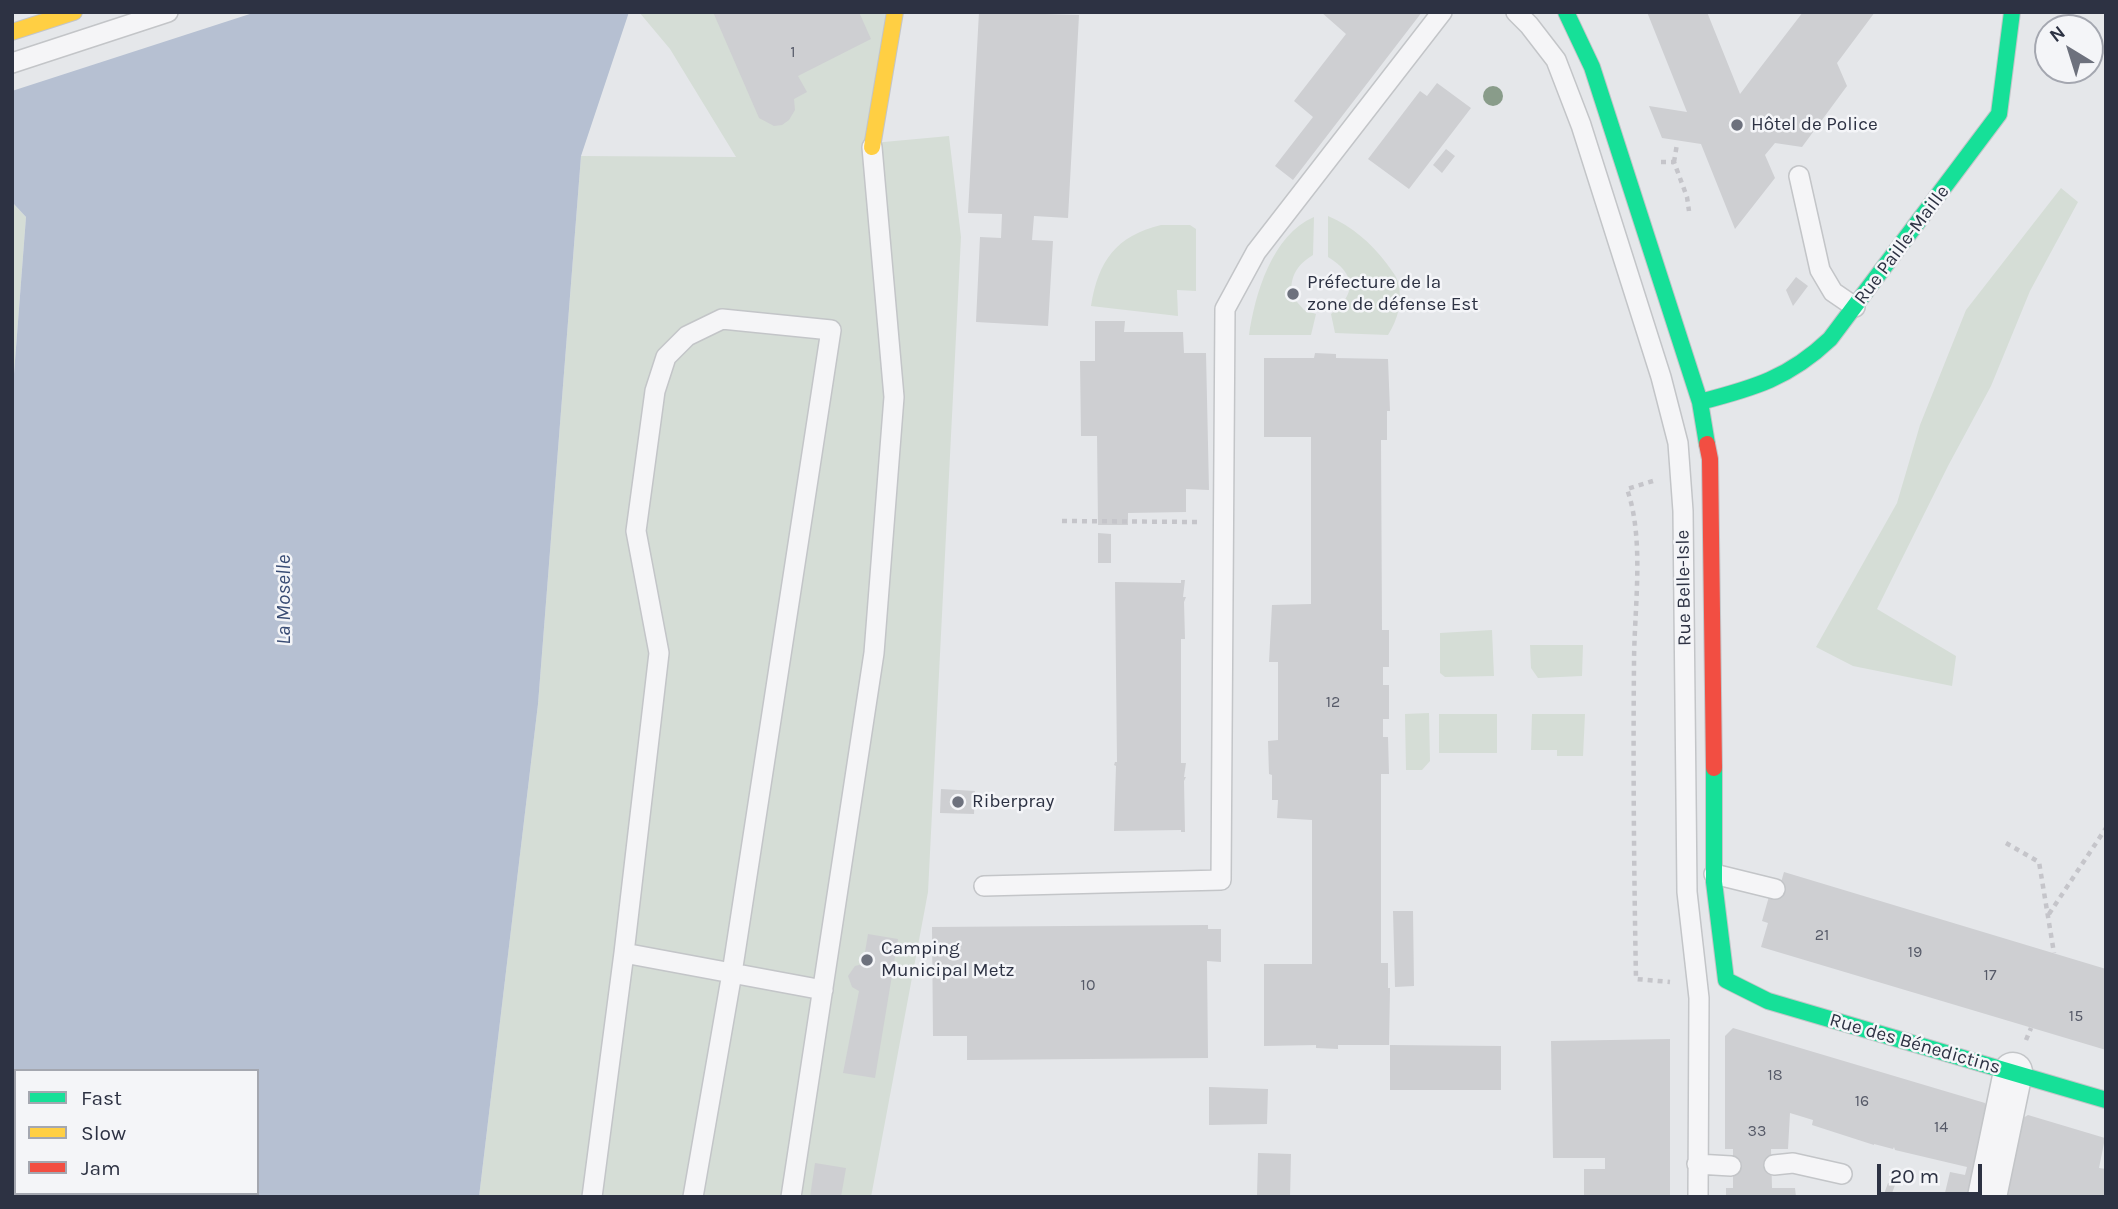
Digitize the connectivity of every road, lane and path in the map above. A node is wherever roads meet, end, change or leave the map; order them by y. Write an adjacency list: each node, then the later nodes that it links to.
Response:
1 (74, 12): 8 (street)
2 (168, 12): 9 (lane)
3 (895, 12): 11 (street)
4 (1442, 12): 21 (lane)
5 (1516, 12): 18 (lane, Rue Belle-Isle)
6 (1566, 12): 17 (street, Rue Belle-Isle)
7 (2012, 12): 16 (street, Rue Paille-Maille)
8 (12, 32)
9 (12, 63)
10 (1677, 144): 13 (path)
11 (872, 147): 33 (lane)
12 (1648, 162): 13 (path)
13 (1674, 162): 15 (path)
14 (1799, 176): 16 (lane)
15 (1689, 211)
16 (1855, 307): 17 (street, Rue Paille-Maille)
17 (1700, 402): 18 (lane); 24 (street, Rue Belle-Isle)
18 (1672, 415): 36 (lane, Rue Belle-Isle)
19 (1653, 481): 32 (path)
20 (1062, 522): 21 (path)
21 (1222, 522): 25 (lane)
22 (2106, 828): 27 (path)
23 (2006, 843): 27 (path)
24 (1714, 874): 26 (lane); 31 (street, Rue Belle-Isle)
25 (984, 886)
26 (1775, 889)
27 (2049, 914): 29 (path)
28 (624, 953): 30 (lane); 30 (lane); 40 (lane)
29 (2054, 953)
30 (732, 973): 33 (lane); 41 (lane)
31 (1726, 980): 34 (street, Rue des Bénedictins)
32 (1676, 982)
33 (823, 990): 42 (lane)
34 (2012, 1072): 35 (street, Rue des Bénedictins); 44 (street)
35 (2106, 1100)
36 (1697, 1164): 38 (lane); 43 (lane, Rue Belle-Isle)
37 (1774, 1165): 39 (lane)
38 (1731, 1166)
39 (1842, 1174)
40 (592, 1197)
41 (693, 1197)
42 (791, 1197)
43 (1698, 1197)
44 (1987, 1197)

